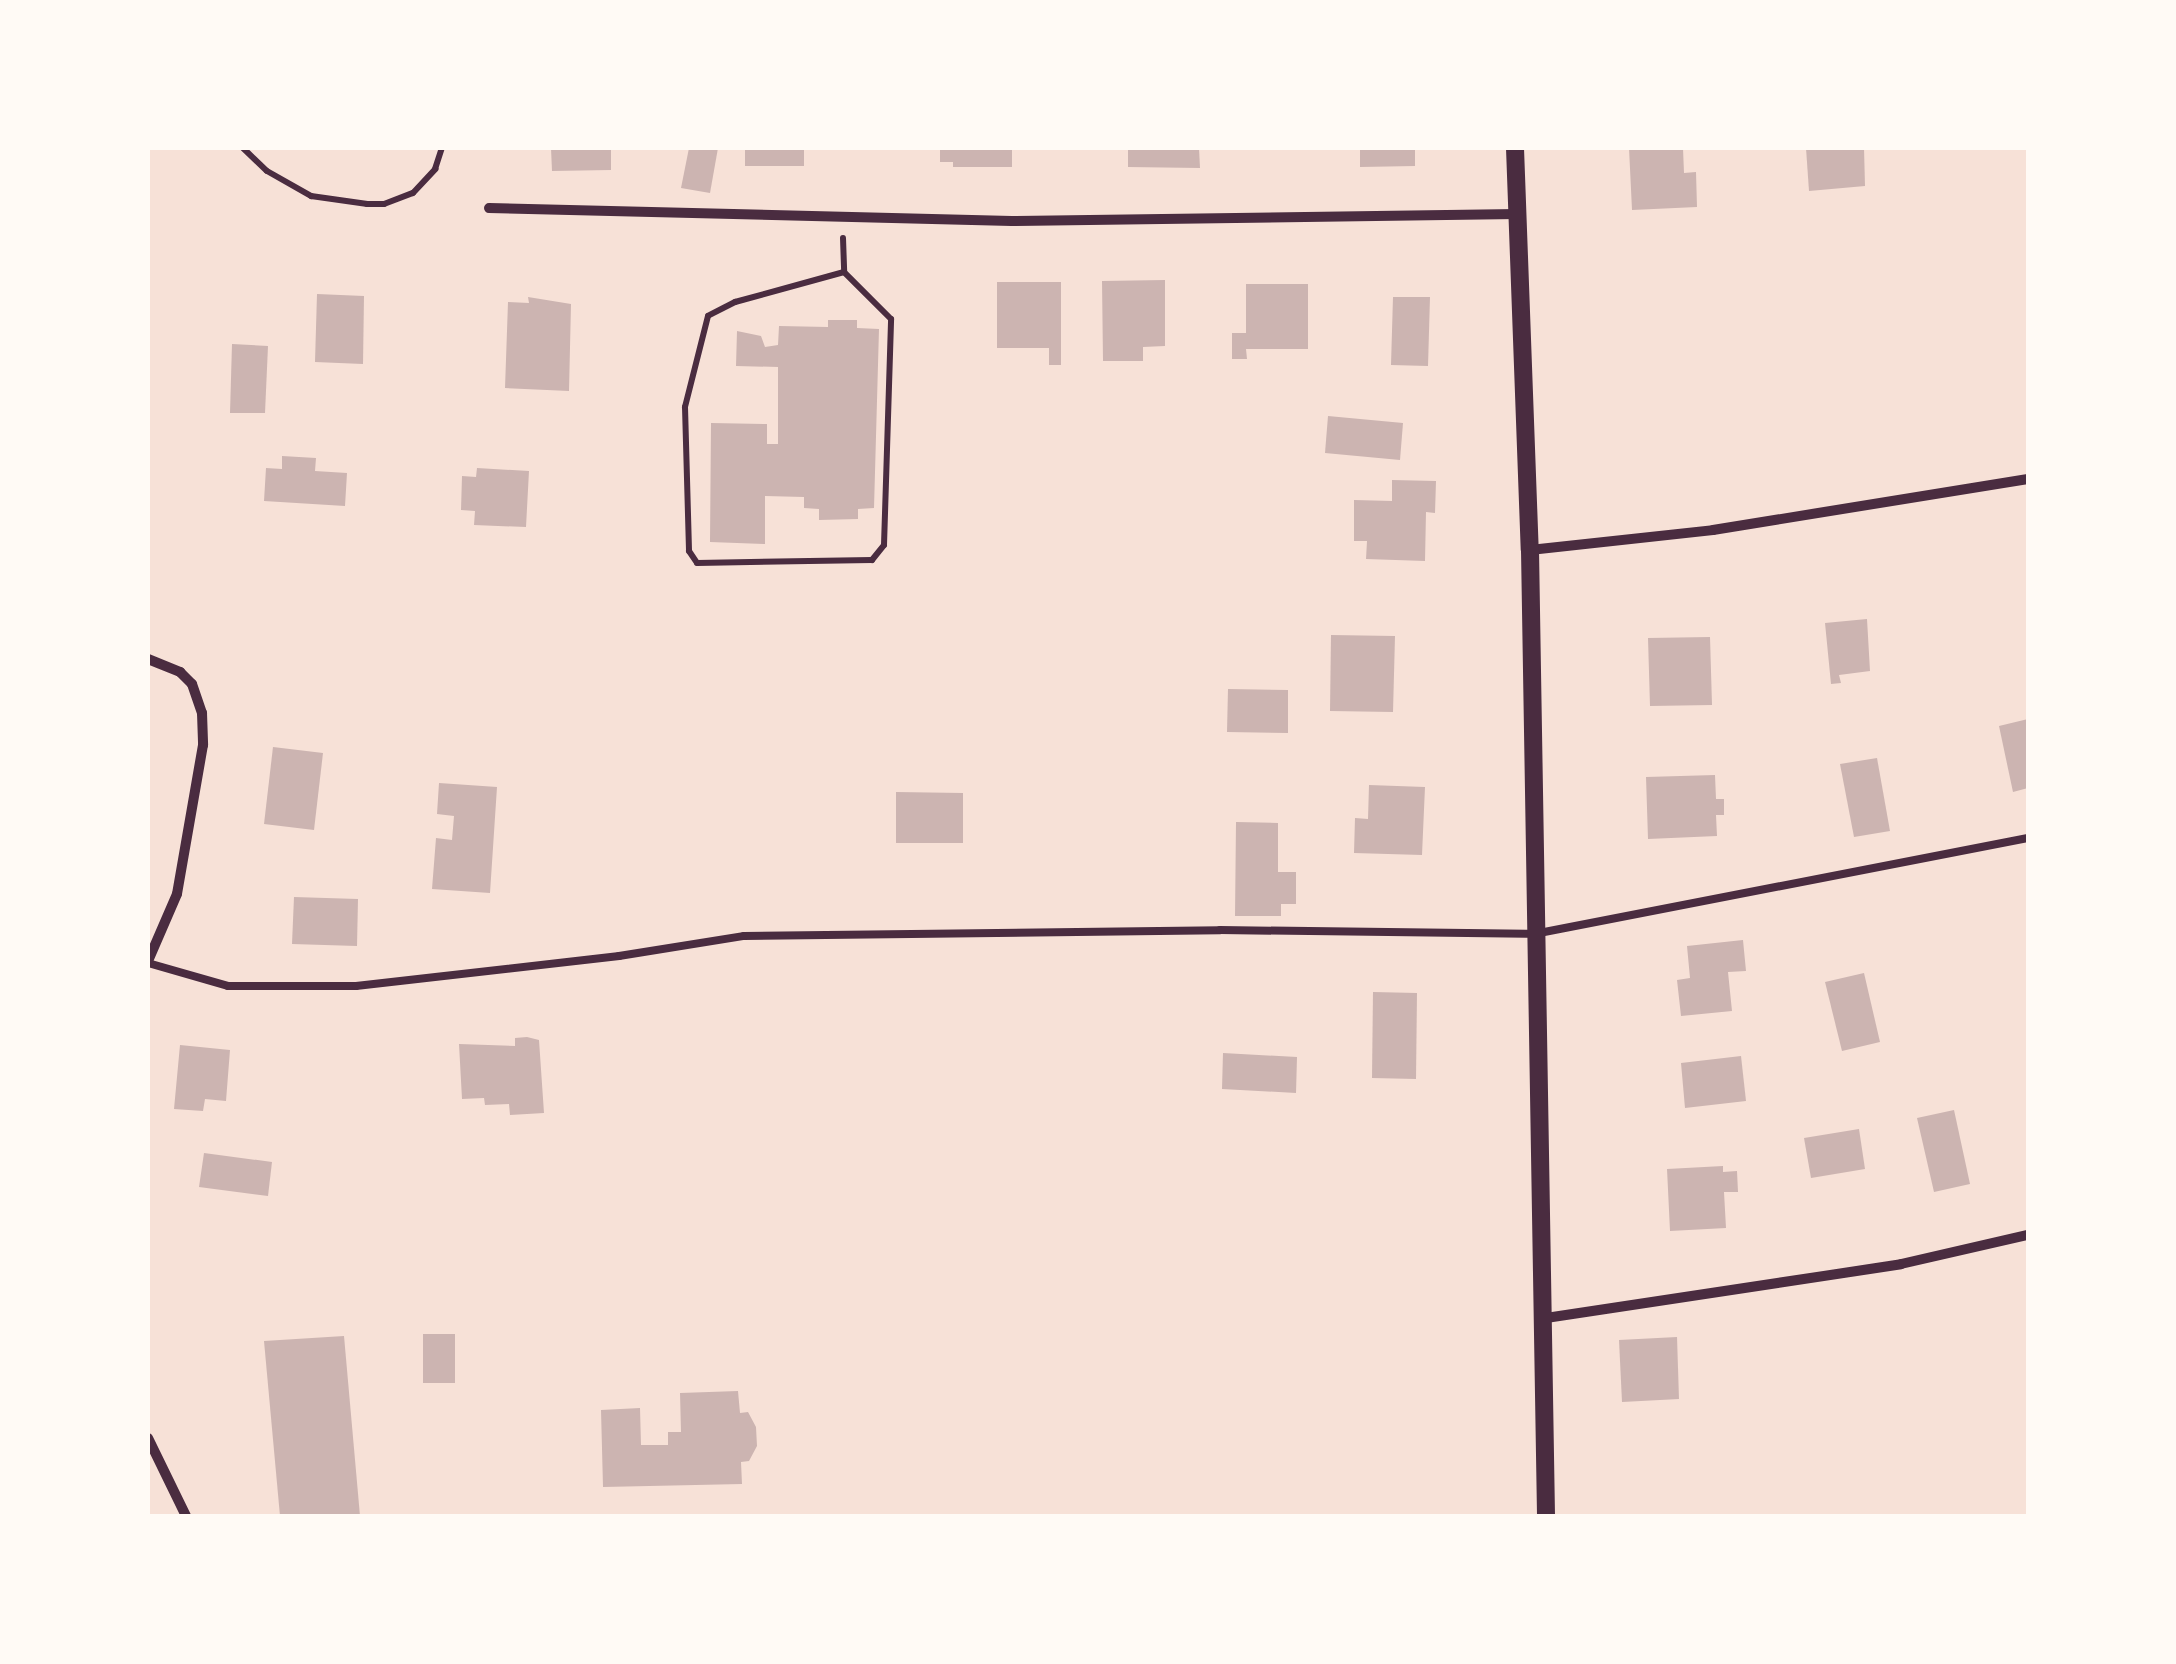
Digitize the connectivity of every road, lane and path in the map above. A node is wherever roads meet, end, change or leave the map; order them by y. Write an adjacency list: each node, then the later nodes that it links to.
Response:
1 (243, 148): 2 (path)
2 (442, 148)
3 (1516, 148): 5 (street)
4 (489, 208): 6 (street)
5 (1517, 214): 6 (street); 9 (street)
6 (842, 217): 7 (path)
7 (844, 272): 7 (path)
8 (2028, 480): 9 (street)
9 (1530, 550): 12 (street)
10 (148, 659): 13 (street)
11 (2028, 838): 12 (lane)
12 (1534, 934): 13 (lane); 15 (street)
13 (148, 962)
14 (2028, 1236): 15 (street)
15 (1546, 1318): 18 (street)
16 (148, 1438): 17 (street)
17 (186, 1516)
18 (1546, 1516)

